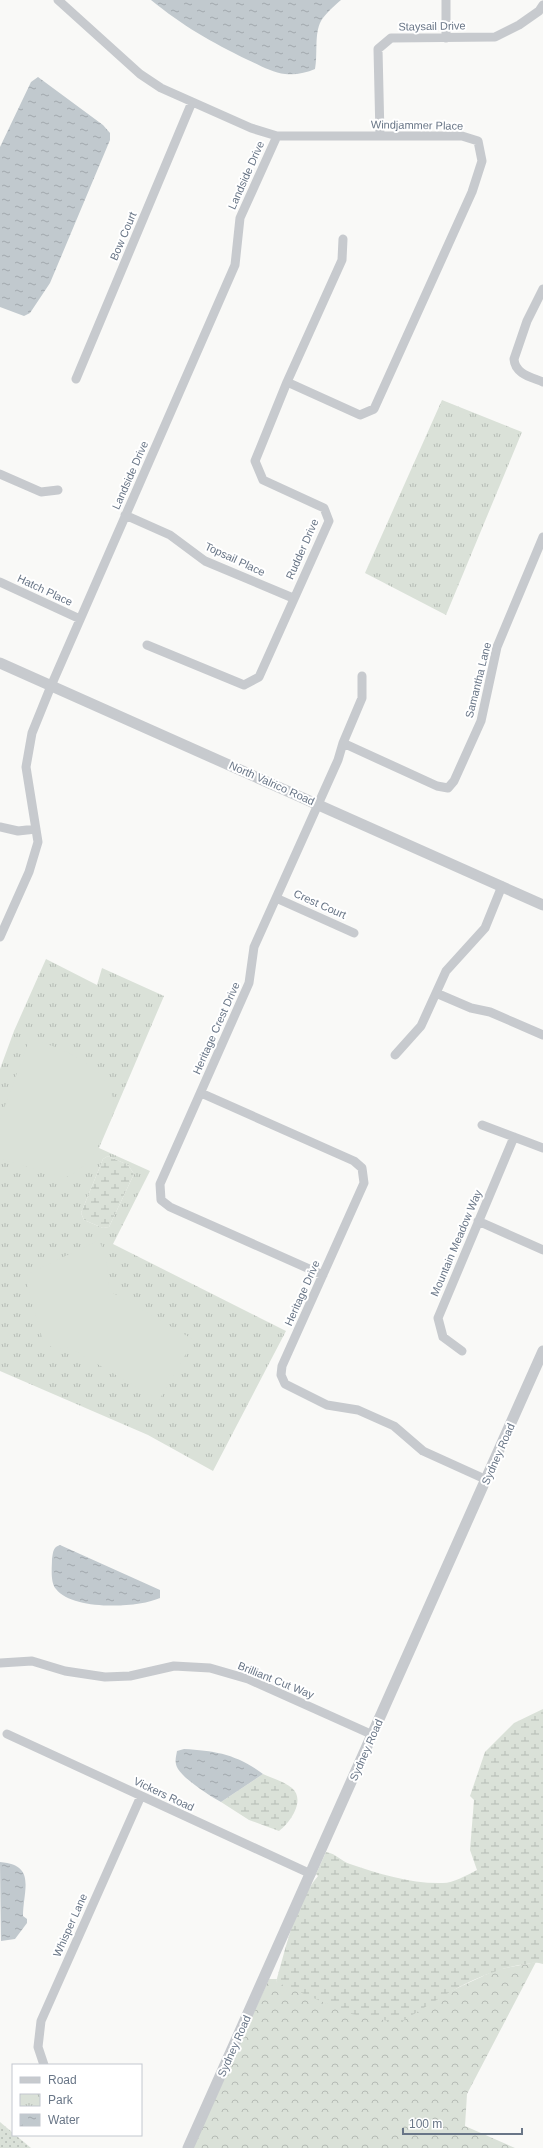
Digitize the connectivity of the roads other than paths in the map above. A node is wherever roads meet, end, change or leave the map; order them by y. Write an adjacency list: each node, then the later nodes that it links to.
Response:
1 (58, 0): 5 (street, Windjammer Place)
2 (446, 0): 4 (street)
3 (543, 5): 4 (street, Staysail Drive)
4 (446, 38): 7 (street, Staysail Drive)
5 (192, 102): 6 (street, Windjammer Place); 10 (street, Bow Court)
6 (277, 136): 7 (street, Windjammer Place); 15 (street, Landside Drive)
7 (380, 136): 11 (street, Windjammer Place)
8 (343, 239): 11 (street, Rudder Drive)
9 (543, 289): 12 (street)
10 (76, 379)
11 (287, 382): 18 (street, Rudder Drive)
12 (543, 382)
13 (0, 474): 14 (street)
14 (58, 490)
15 (126, 515): 18 (street, Topsail Place); 19 (street, Landside Drive)
16 (543, 537): 24 (street, Samantha Lane)
17 (0, 582): 19 (street, Hatch Place)
18 (293, 598): 20 (street, Rudder Drive)
19 (80, 619): 23 (street, Landside Drive)
20 (147, 645)
21 (0, 663): 23 (street, North Valrico Road)
22 (362, 676): 24 (street, Heritage Crest Drive)
23 (51, 686): 25 (street, North Valrico Road); 27 (street, Landside Drive)
24 (343, 743): 25 (street, Heritage Crest Drive)
25 (319, 804): 28 (street, North Valrico Road); 29 (street, Heritage Crest Drive)
26 (0, 827): 27 (street)
27 (36, 828): 32 (street, Landside Drive)
28 (502, 886): 30 (street, North Valrico Road); 33 (street)
29 (276, 898): 31 (street, Crest Court); 36 (street, Heritage Crest Drive)
30 (543, 905)
31 (354, 933)
32 (0, 937)
33 (436, 993): 34 (street); 35 (street)
34 (543, 1035)
35 (394, 1055)
36 (200, 1093): 42 (street, Heritage Crest Drive); 42 (street, Heritage Drive)
37 (482, 1125): 38 (street)
38 (514, 1137): 39 (street); 40 (street, Mountain Meadow Way)
39 (543, 1148)
40 (478, 1221): 41 (street); 43 (street, Mountain Meadow Way)
41 (543, 1250)
42 (323, 1275): 45 (street, Heritage Drive)
43 (462, 1351)
44 (543, 1351): 45 (street, Sydney Road)
45 (487, 1480): 48 (street, Sydney Road)
46 (0, 1663): 48 (street, Brilliant Cut Way)
47 (7, 1734): 49 (street, Vickers Road)
48 (373, 1735): 50 (street, Sydney Road)
49 (141, 1796): 50 (street, Vickers Road); 51 (street, Whisper Lane)
50 (311, 1874): 52 (street, Sydney Road)
51 (44, 2064)
52 (188, 2148)

